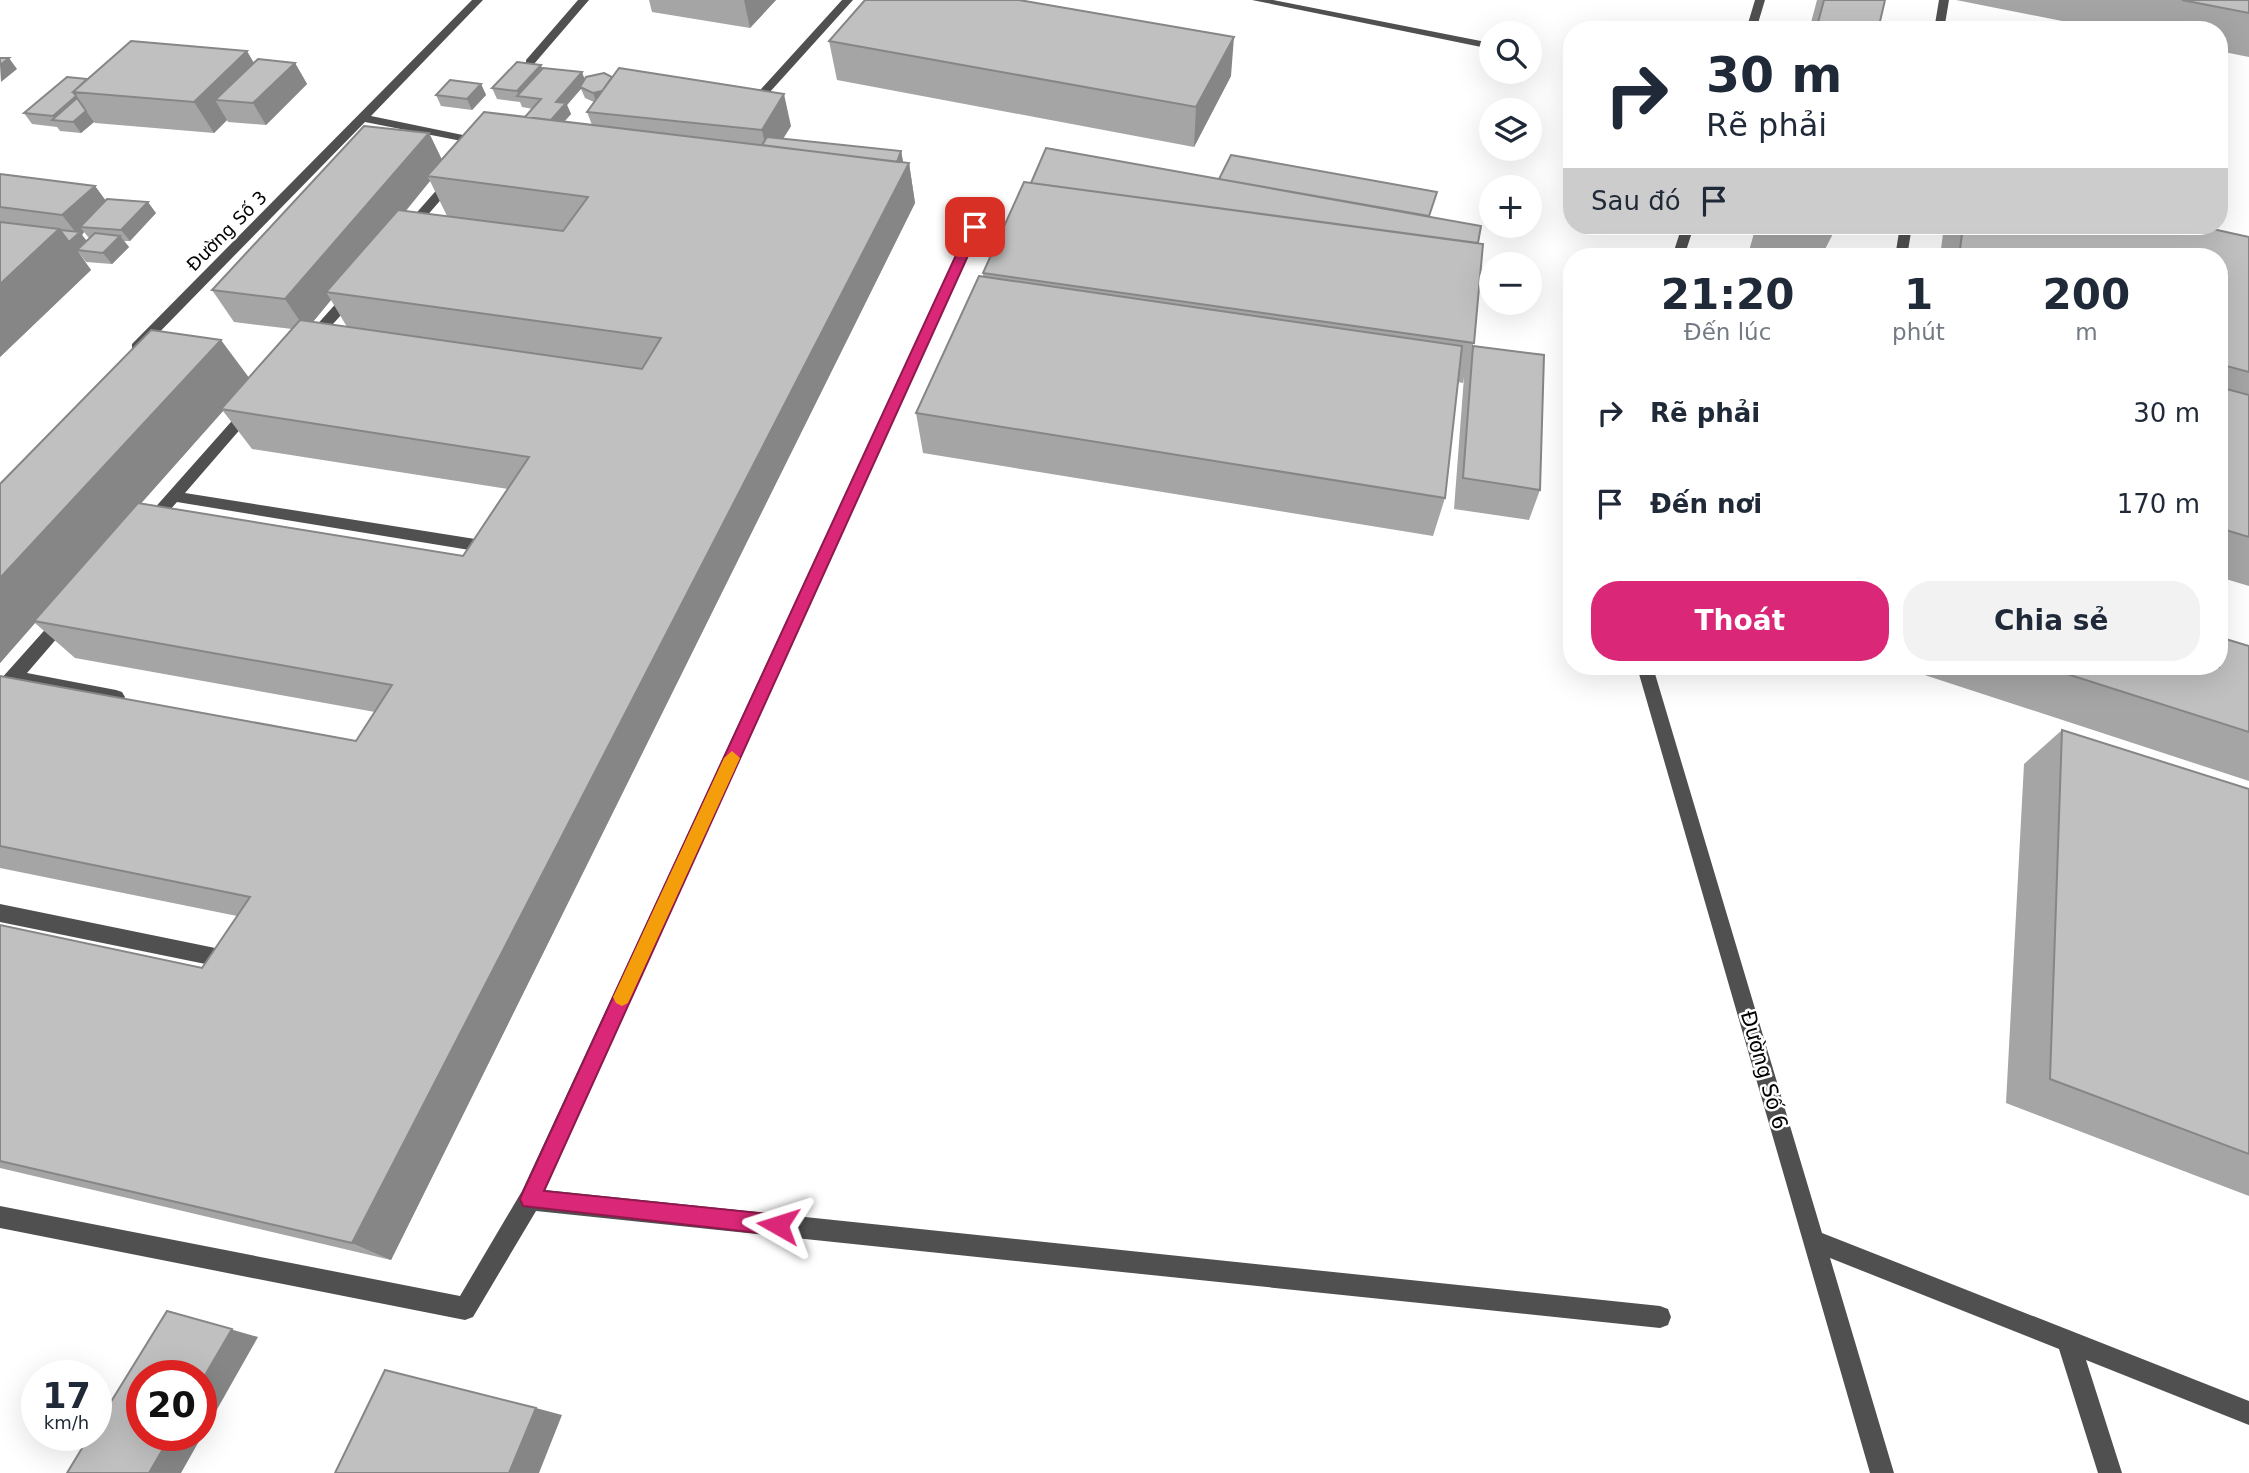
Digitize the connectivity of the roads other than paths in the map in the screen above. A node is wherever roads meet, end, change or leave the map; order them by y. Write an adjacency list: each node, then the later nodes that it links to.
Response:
1 (478, 0): 12 (street, Đường Số 3)
2 (584, 0): 10 (street)
3 (848, 0): 11 (street)
4 (1257, 0): 9 (street)
5 (1760, 0): 7 (street)
6 (1944, 0): 8 (street)
7 (1754, 21)
8 (1940, 21)
9 (1479, 44)
10 (530, 62)
11 (755, 102)
12 (363, 118): 13 (street); 19 (street, Đường Số 3)
13 (486, 147)
14 (458, 173): 16 (street)
15 (975, 227): 31 (street)
16 (407, 237)
17 (359, 285): 18 (street)
18 (317, 350)
19 (128, 356)
20 (260, 397): 21 (street)
21 (173, 496): 22 (street); 23 (street)
22 (138, 536)
23 (494, 548)
24 (75, 607): 26 (street)
25 (1647, 675): 33 (street, Đường Số 6)
26 (13, 677): 27 (street); 28 (street)
27 (0, 692)
28 (134, 701)
29 (0, 913): 30 (street)
30 (225, 959)
31 (530, 1199): 32 (street); 34 (street)
32 (0, 1217)
33 (1813, 1240): 35 (street); 37 (street, Đường Số 6)
34 (1660, 1317)
35 (2068, 1341): 36 (street); 38 (street)
36 (2249, 1413)
37 (1882, 1473)
38 (2110, 1473)

